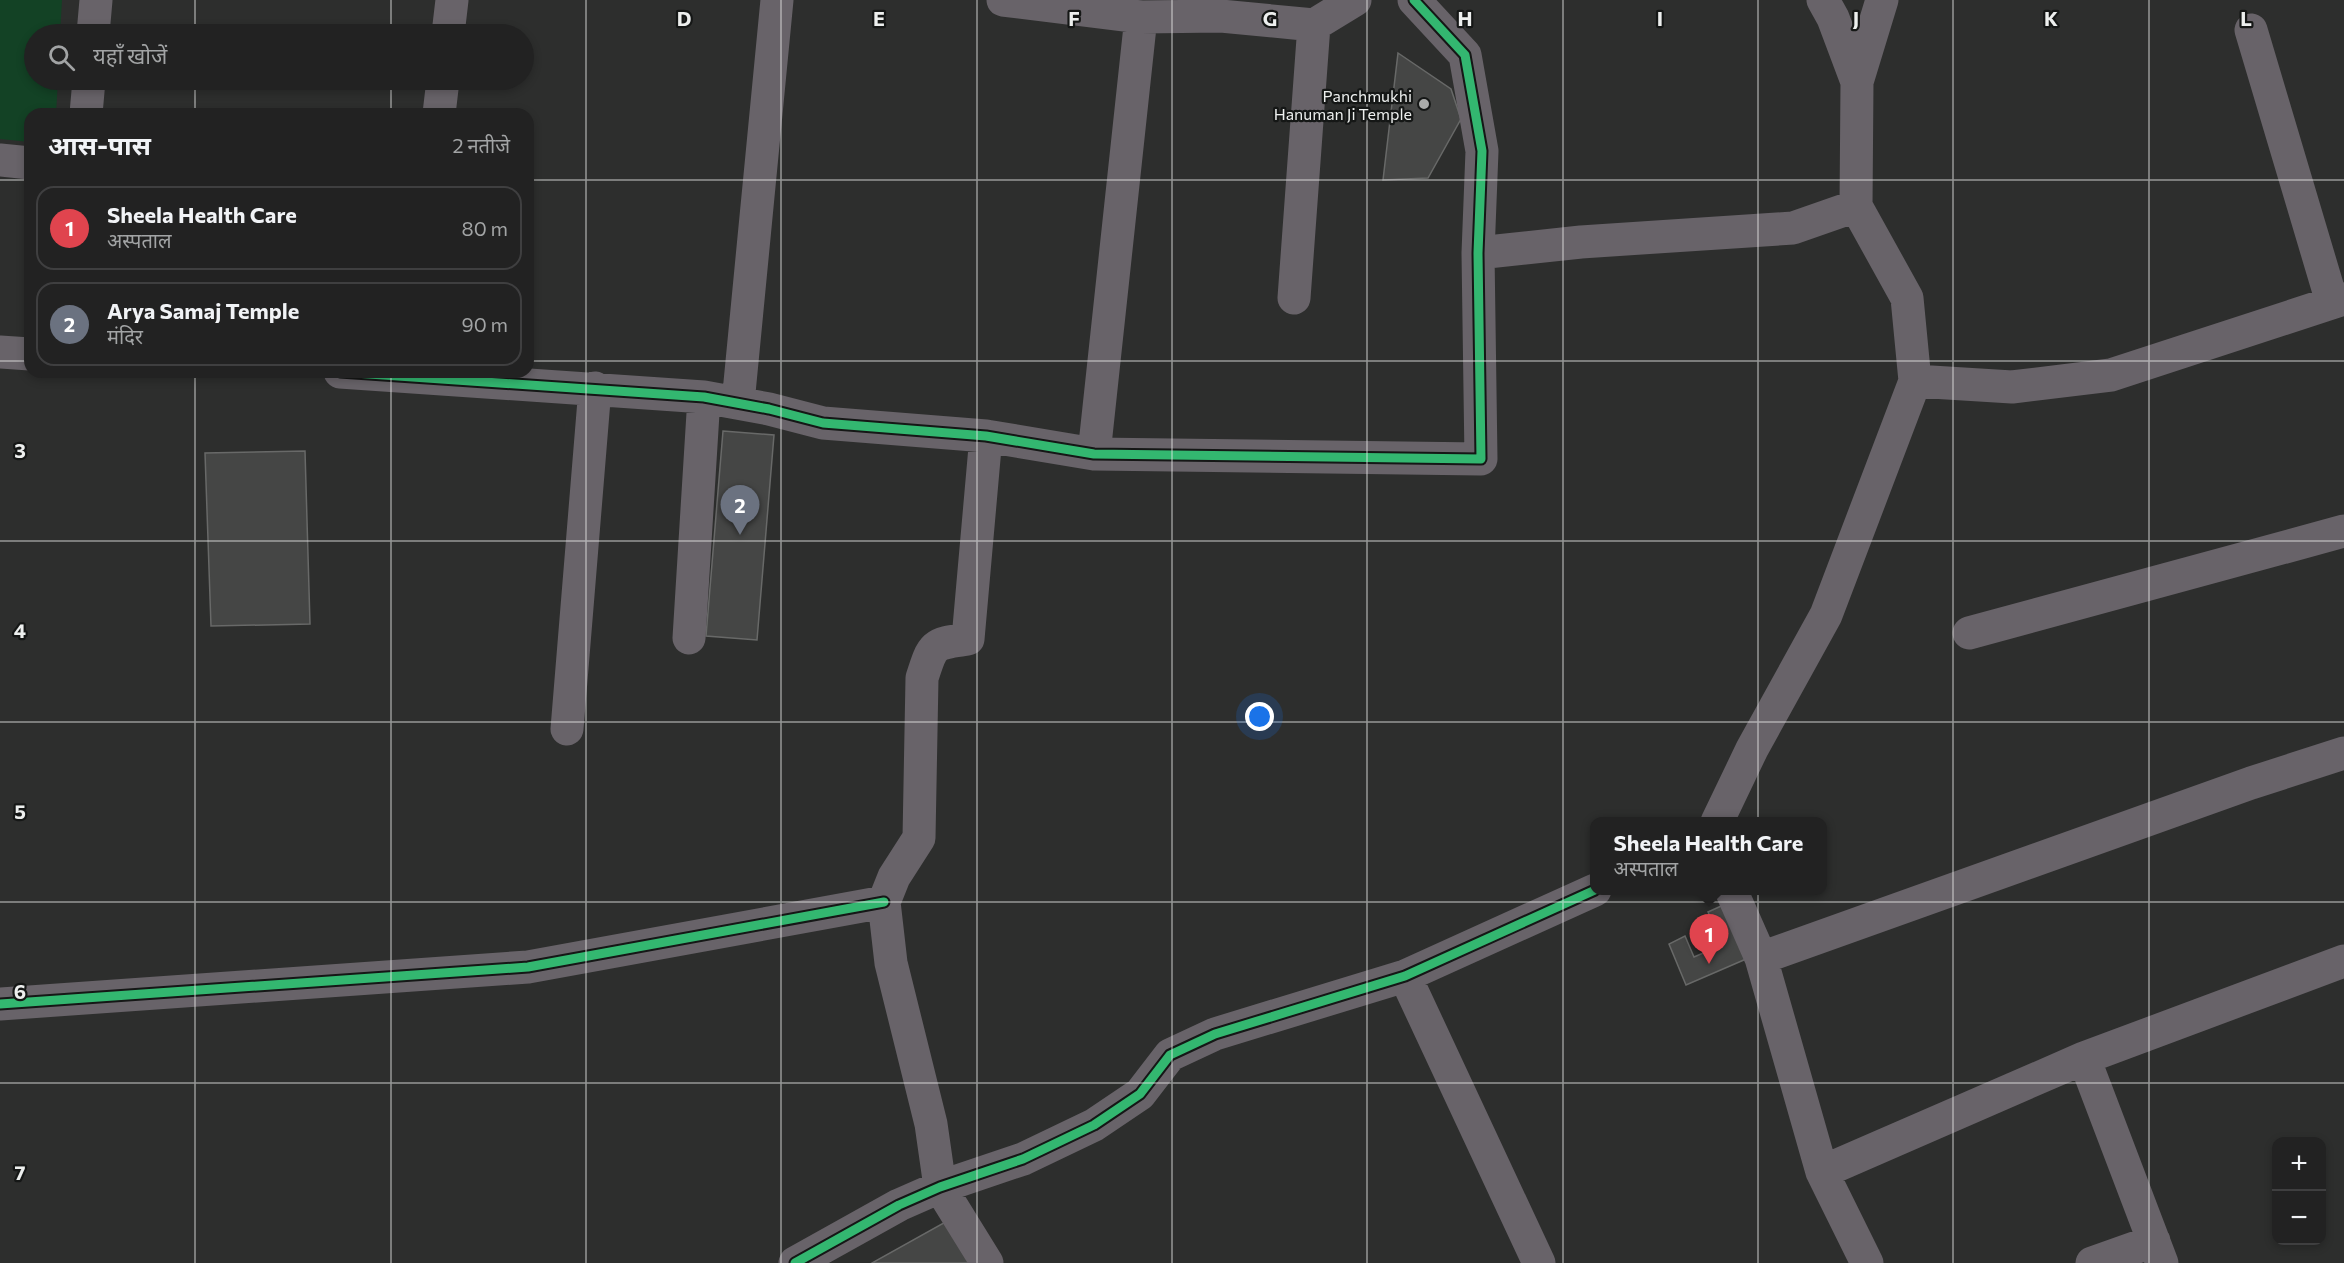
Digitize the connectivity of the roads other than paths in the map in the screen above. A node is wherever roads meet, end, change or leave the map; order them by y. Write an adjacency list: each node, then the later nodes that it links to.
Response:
1 (96, 0): 10 (street)
2 (452, 0): 11 (street)
3 (777, 0): 31 (street)
4 (1003, 0): 9 (street)
5 (1355, 0): 12 (street)
6 (1414, 0): 22 (street)
7 (1823, 0): 14 (street)
8 (1882, 0): 14 (street)
9 (1141, 16): 12 (street); 33 (street)
10 (94, 24)
11 (449, 24)
12 (1314, 25): 23 (street)
13 (2251, 30): 24 (street)
14 (1857, 82): 21 (street)
15 (88, 90): 17 (street)
16 (442, 90): 18 (street)
17 (87, 108)
18 (440, 108)
19 (0, 160): 20 (street)
20 (24, 162)
21 (1856, 206): 22 (street); 28 (street)
22 (1479, 253): 33 (street)
23 (1294, 298)
24 (2338, 301): 28 (street)
25 (0, 352): 26 (street)
26 (24, 354)
27 (463, 378): 29 (street)
28 (1915, 381): 39 (street)
29 (596, 388): 30 (street); 37 (street)
30 (704, 397): 31 (street); 36 (street)
31 (738, 403): 32 (street)
32 (986, 436): 33 (street); 42 (street)
33 (1094, 454)
34 (2344, 531): 35 (street)
35 (1969, 633)
36 (689, 638)
37 (567, 729)
38 (2344, 753): 43 (street)
39 (1719, 817)
40 (1590, 892): 45 (street)
41 (1733, 895): 43 (street)
42 (884, 902): 46 (street); 49 (street)
43 (1761, 958): 48 (street)
44 (2344, 961): 47 (street)
45 (1404, 976): 49 (street); 53 (street)
46 (0, 1004)
47 (2084, 1058): 48 (street); 50 (street)
48 (1822, 1172): 54 (street)
49 (940, 1187): 51 (street); 52 (street)
50 (2158, 1252): 55 (street)
51 (795, 1263)
52 (987, 1263)
53 (1539, 1263)
54 (1867, 1263)
55 (2092, 1263)

